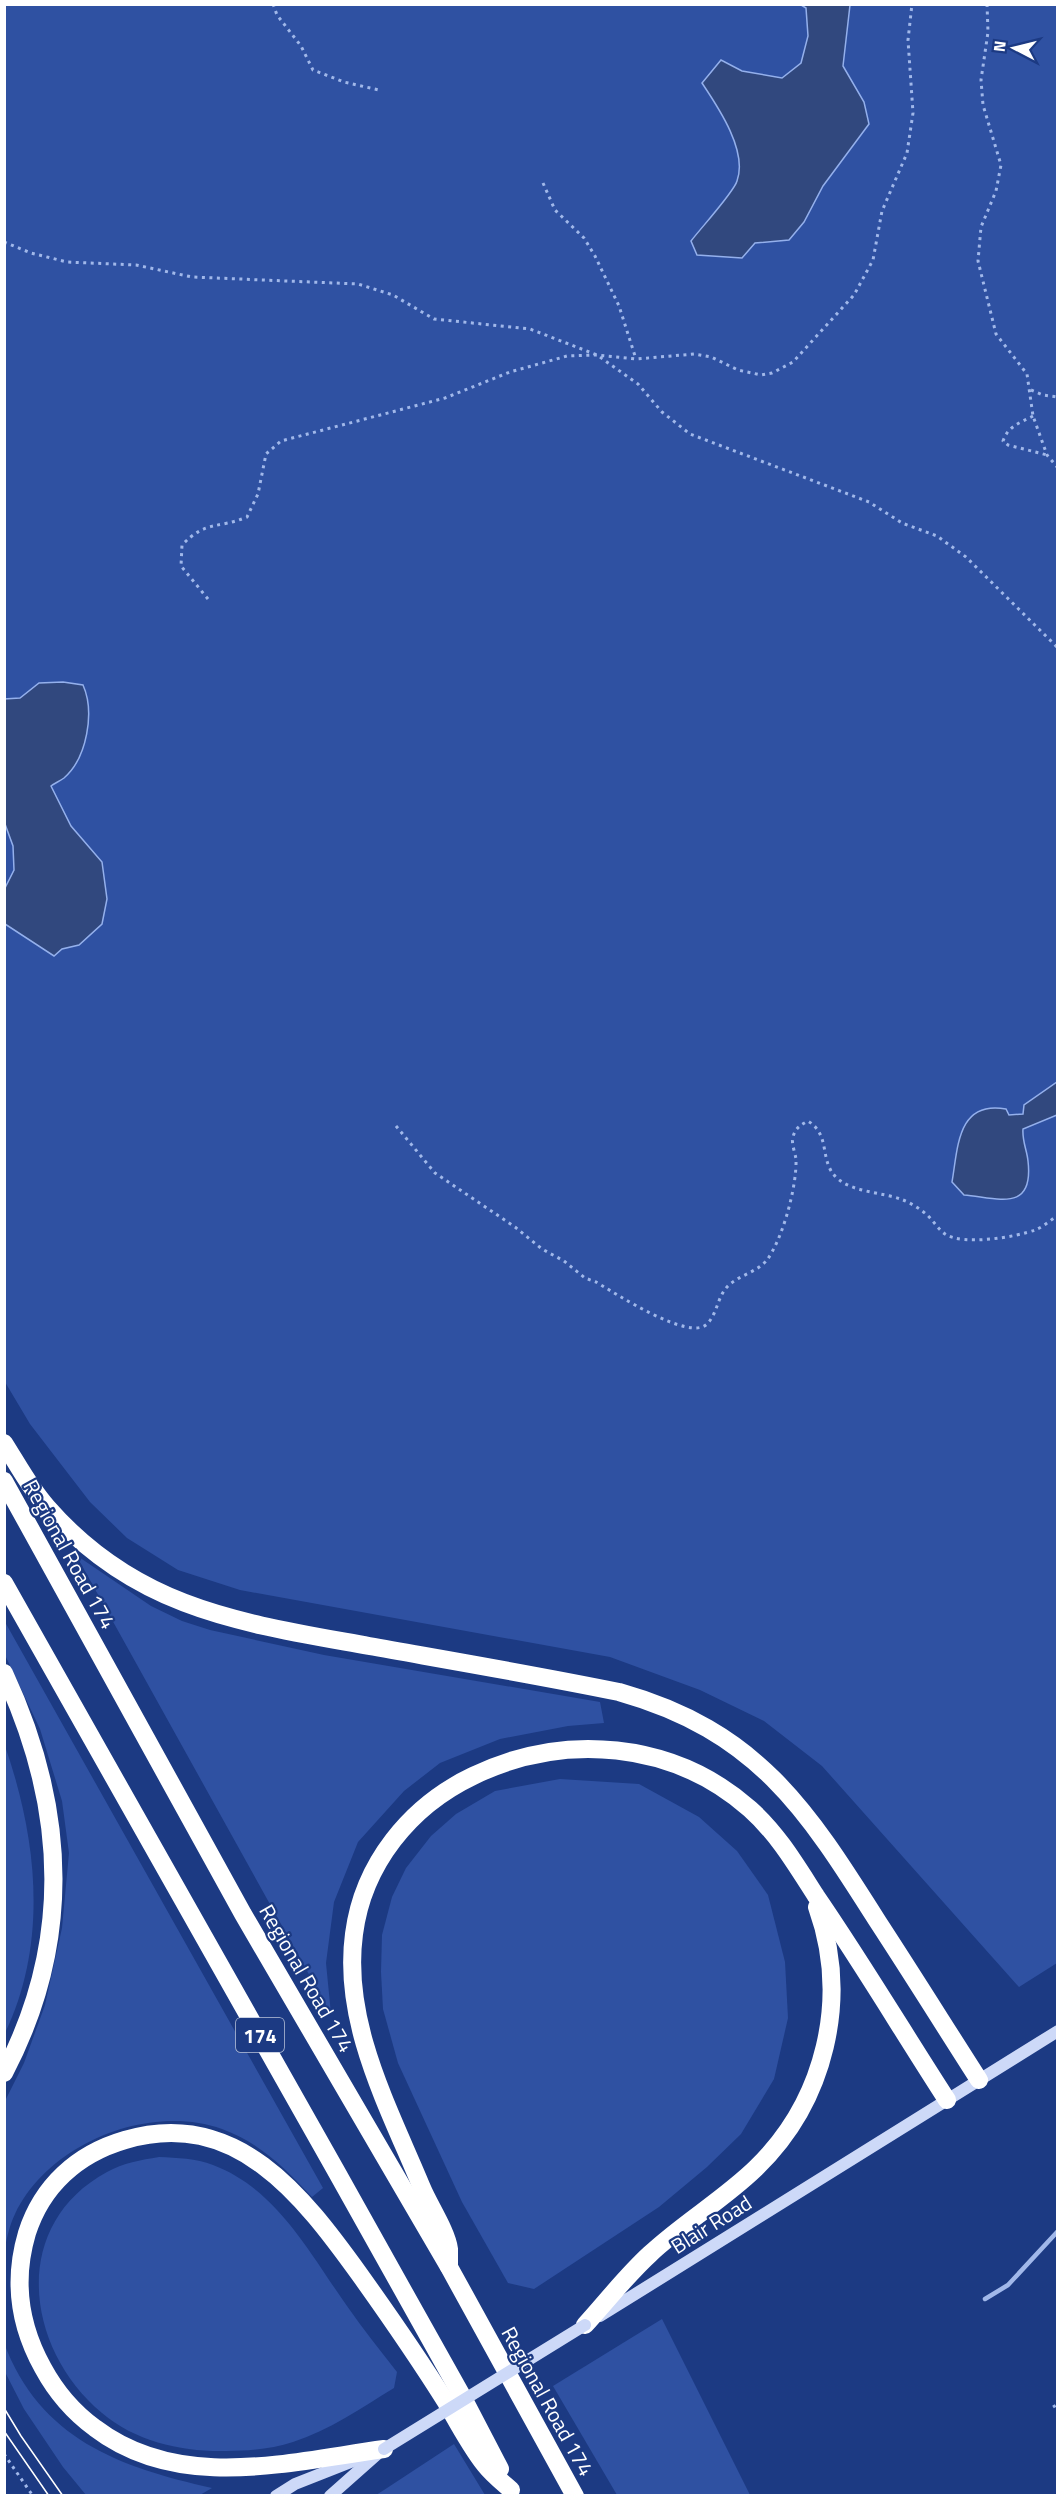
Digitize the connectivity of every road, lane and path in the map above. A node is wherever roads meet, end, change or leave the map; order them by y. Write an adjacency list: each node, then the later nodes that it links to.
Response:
1 (273, 4): 4 (path)
2 (912, 4): 8 (path)
3 (987, 4): 9 (path)
4 (379, 90)
5 (543, 183): 8 (path)
6 (4, 242): 7 (path)
7 (597, 355): 8 (path); 14 (path); 15 (path)
8 (636, 359)
9 (1031, 390): 10 (path); 11 (path)
10 (1058, 397)
11 (1033, 416): 12 (path); 12 (path)
12 (1047, 455): 13 (path)
13 (1058, 468)
14 (208, 599)
15 (1058, 648)
16 (396, 1126): 17 (path)
17 (1058, 1215)
18 (4, 1443): 25 (highway)
19 (4, 1481): 28 (highway, Regional Road 174 / 174)
20 (4, 1583): 35 (highway, 174)
21 (4, 1673): 24 (highway)
22 (809, 1886): 26 (highway); 28 (highway); 30 (highway)
23 (1058, 2031): 25 (main road, Blair Road)
24 (4, 2073)
25 (979, 2080): 26 (main road, Blair Road)
26 (947, 2100): 30 (main road, Blair Road)
27 (1058, 2231): 29 (lane)
28 (448, 2267): 39 (highway, Regional Road 174 / 174)
29 (985, 2299)
30 (585, 2325): 33 (main road, Blair Road, bridge)
31 (1058, 2404): 32 (path)
32 (1053, 2407)
33 (384, 2448): 35 (highway); 37 (main road, Blair Road); 38 (main road, Blair Road)
34 (4, 2454): 36 (path)
35 (512, 2493)
36 (33, 2496)
37 (276, 2496)
38 (330, 2496)
39 (575, 2496)

